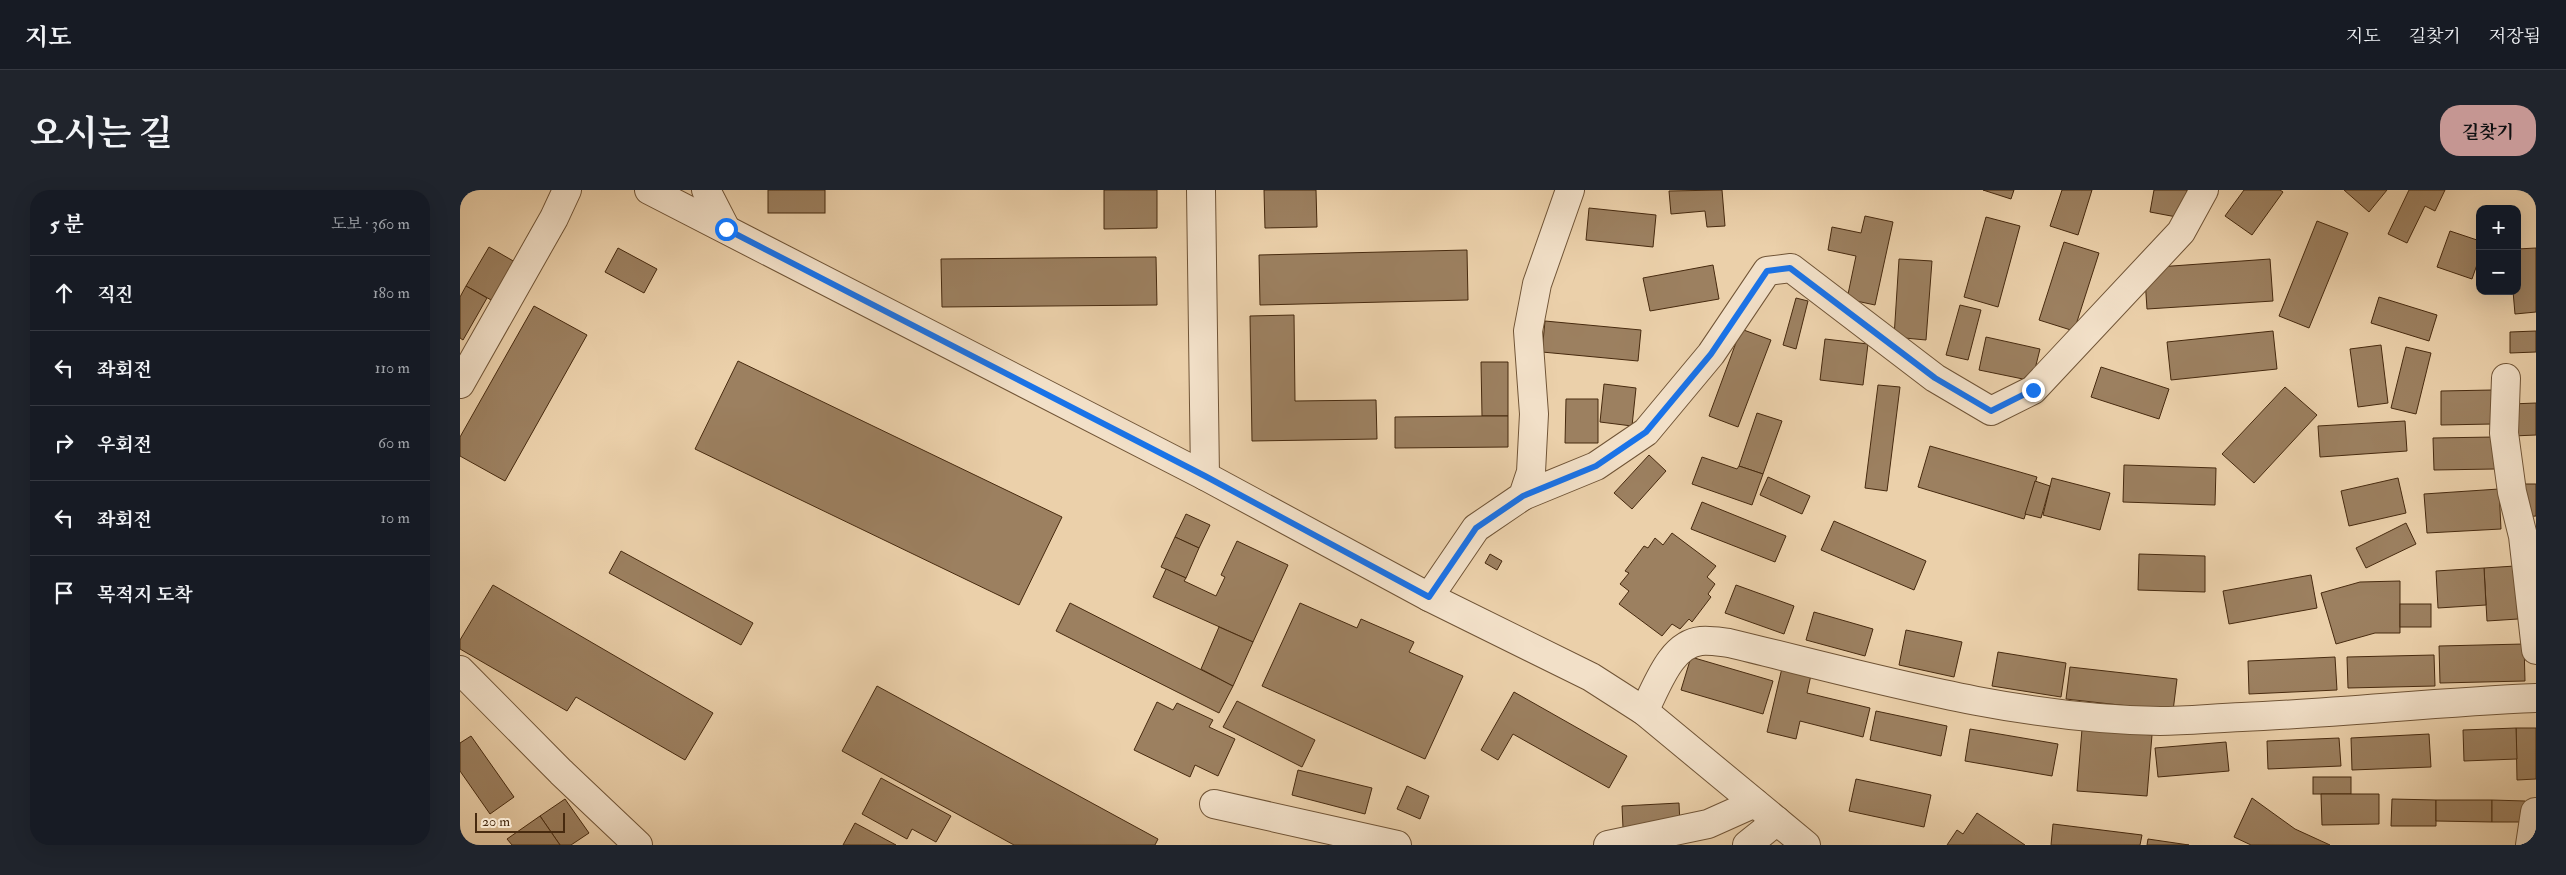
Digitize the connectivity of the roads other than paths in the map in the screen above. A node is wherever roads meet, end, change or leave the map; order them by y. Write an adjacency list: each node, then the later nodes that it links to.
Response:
1 (567, 190): 9 (street)
2 (648, 190): 7 (street)
3 (706, 190): 7 (street)
4 (1202, 190): 10 (street)
5 (1570, 190): 11 (street)
6 (2204, 190): 11 (street)
7 (726, 229): 10 (street)
8 (2506, 378): 13 (street)
9 (460, 384)
10 (1205, 476): 12 (street)
11 (1523, 496): 12 (street)
12 (1429, 597): 16 (street)
13 (2536, 650)
14 (460, 670): 21 (street)
15 (2536, 698): 16 (street)
16 (1644, 711): 17 (street)
17 (1755, 803): 20 (street); 23 (street)
18 (1214, 804): 22 (street)
19 (2535, 812): 26 (street)
20 (1777, 821): 24 (street); 25 (street)
21 (638, 845)
22 (1397, 845)
23 (1608, 845)
24 (1747, 845)
25 (1806, 845)
26 (2530, 845)

